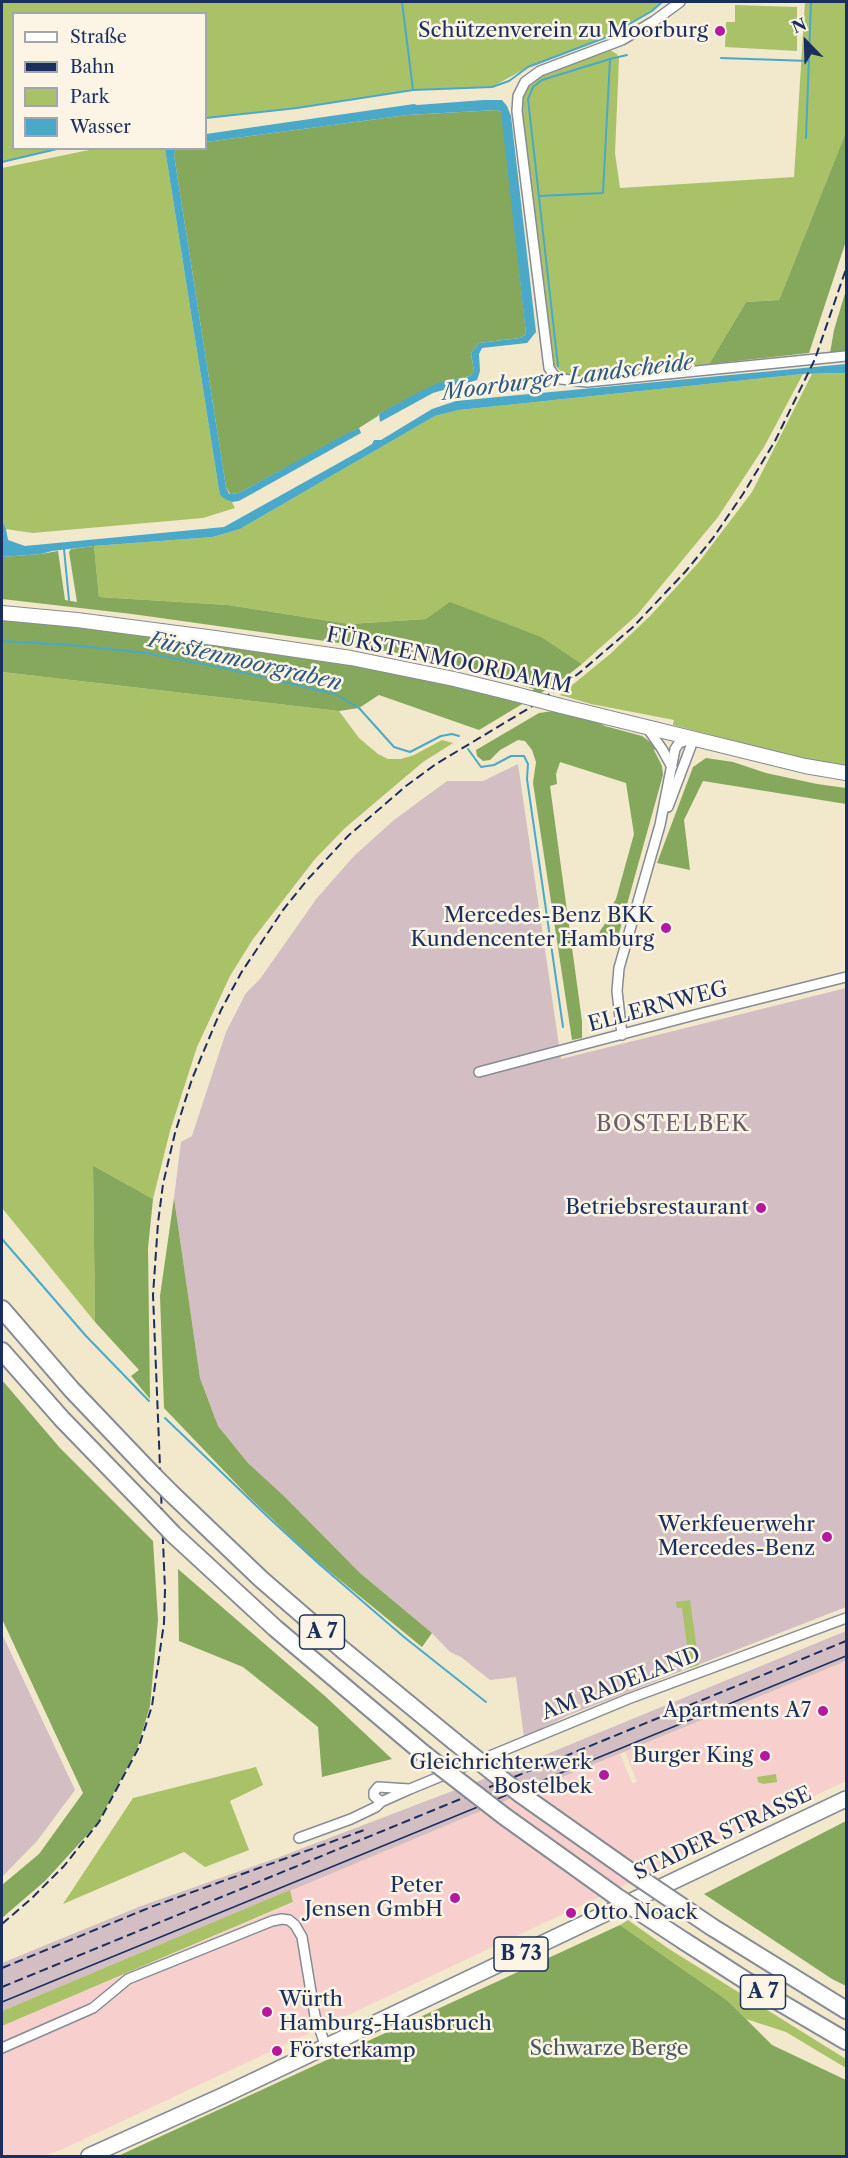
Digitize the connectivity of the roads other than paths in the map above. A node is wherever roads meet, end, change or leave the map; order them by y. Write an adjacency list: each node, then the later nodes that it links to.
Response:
1 (680, 2): 2 (street)
2 (846, 356)
3 (2, 613): 4 (main road, FÜRSTENMOORDAMM, bridge)
4 (646, 726): 5 (main road, FÜRSTENMOORDAMM); 6 (street)
5 (694, 738): 6 (street); 7 (main road, FÜRSTENMOORDAMM); 8 (street)
6 (672, 767): 8 (street)
7 (846, 773)
8 (660, 825): 10 (street)
9 (846, 977): 10 (street, ELLERNWEG)
10 (622, 1035): 11 (street, ELLERNWEG)
11 (479, 1072)
12 (2, 1309): 19 (highway, A 7, bridge)
13 (2, 1351): 22 (highway, A 7, bridge)
14 (846, 1618): 15 (street, AM RADELAND)
15 (410, 1789): 17 (street, AM RADELAND); 17 (street, AM RADELAND)
16 (846, 1799): 23 (main road, STADER STRASSE / B 73)
17 (381, 1802): 18 (street)
18 (299, 1838)
19 (805, 1985): 20 (highway); 21 (highway, A 7)
20 (846, 2003)
21 (846, 2010)
22 (846, 2041)
23 (326, 2047): 24 (street); 25 (main road, B 73)
24 (2, 2048)
25 (89, 2157)

